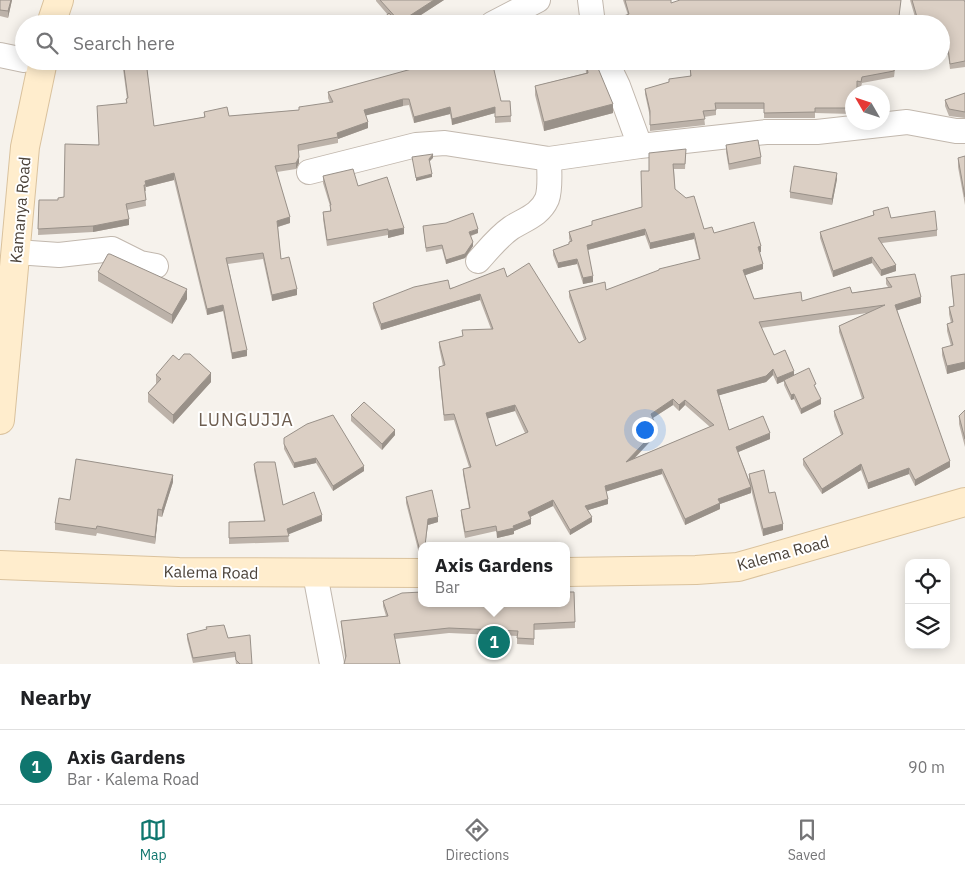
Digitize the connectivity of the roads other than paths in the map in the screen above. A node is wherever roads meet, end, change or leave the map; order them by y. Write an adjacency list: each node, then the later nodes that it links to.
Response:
1 (58, 0): 4 (street)
2 (538, 0): 5 (street)
3 (590, 0): 6 (street)
4 (54, 15)
5 (509, 15)
6 (591, 15)
7 (0, 55): 8 (street)
8 (15, 58)
9 (34, 70): 15 (street, Kamanya Road)
10 (610, 70): 12 (street)
11 (965, 131): 12 (street)
12 (640, 146): 13 (street)
13 (550, 159): 14 (street); 16 (street)
14 (309, 172)
15 (16, 252): 17 (street); 18 (street, Kamanya Road)
16 (478, 261)
17 (156, 266)
18 (0, 420)
19 (965, 502): 21 (street, Kalema Road)
20 (0, 565): 23 (street, Kalema Road)
21 (570, 572)
22 (418, 573): 23 (street, Kalema Road)
23 (315, 574): 24 (street)
24 (332, 664)

